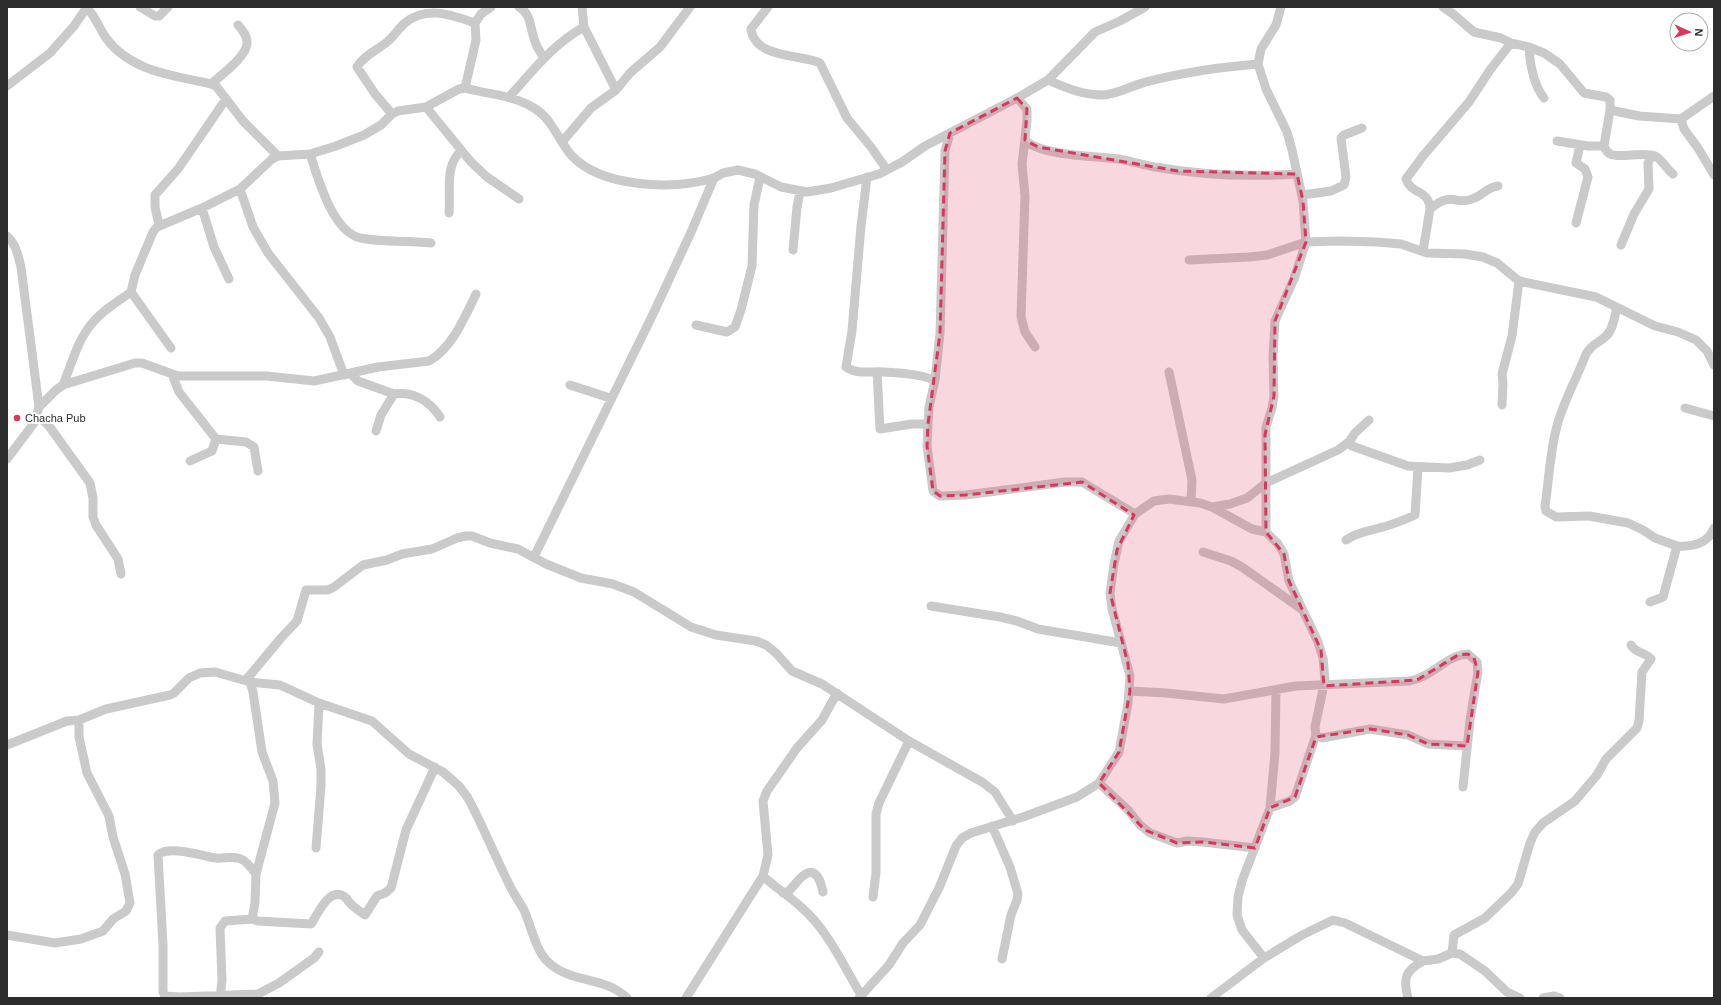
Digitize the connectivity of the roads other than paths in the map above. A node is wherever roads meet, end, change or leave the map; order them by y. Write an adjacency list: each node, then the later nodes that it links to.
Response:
1 (140, 7): 2 (street)
2 (168, 7)
3 (491, 7): 12 (street)
4 (519, 7): 17 (street)
5 (582, 7): 14 (street)
6 (690, 7): 23 (street)
7 (768, 7): 44 (street)
8 (1145, 7): 19 (street)
9 (1281, 7): 18 (street)
10 (1443, 7): 15 (street)
11 (84, 8): 20 (street); 21 (street)
12 (475, 23): 22 (street); 31 (street)
13 (238, 25): 20 (street)
14 (584, 27): 17 (street); 23 (street)
15 (1511, 43): 16 (street); 57 (street)
16 (1529, 46): 27 (street); 30 (street)
17 (544, 58): 25 (street)
18 (1258, 64): 19 (street); 45 (street)
19 (1048, 80): 26 (street)
20 (211, 84): 28 (street)
21 (7, 86)
22 (465, 88): 25 (street); 29 (street)
23 (616, 90): 37 (street)
24 (1714, 96): 32 (street)
25 (509, 98): 37 (street)
26 (1017, 98): 34 (street); 35 (street)
27 (1544, 98)
28 (226, 99): 43 (street); 60 (street)
29 (426, 107): 31 (street); 40 (street)
30 (1610, 110): 32 (street); 39 (street)
31 (392, 114): 41 (street)
32 (1681, 118): 47 (street)
33 (1362, 128): 54 (street)
34 (950, 133): 44 (street); 81 (street)
35 (1025, 140): 45 (street); 74 (street)
36 (1557, 140): 38 (street)
37 (562, 142): 50 (street)
38 (1580, 145): 39 (street); 59 (street)
39 (1604, 146): 42 (street)
40 (461, 151): 55 (street); 58 (street)
41 (310, 154): 43 (street); 63 (street)
42 (1652, 155): 46 (street); 64 (street)
43 (278, 156): 52 (street)
44 (887, 170): 49 (street)
45 (1297, 174): 54 (street)
46 (1673, 174)
47 (1714, 175)
48 (760, 177): 50 (street); 53 (street); 73 (street)
49 (867, 177): 53 (street); 77 (street)
50 (714, 178): 85 (street)
51 (1498, 186): 57 (street)
52 (240, 189): 56 (street); 80 (street)
53 (800, 192): 65 (street)
54 (1302, 195): 62 (street)
55 (519, 199)
56 (202, 208): 60 (street); 68 (street)
57 (1430, 209): 66 (street)
58 (449, 213)
59 (1576, 224)
60 (159, 226): 70 (street)
61 (7, 236): 88 (street)
62 (1306, 242): 66 (street); 67 (street); 101 (street)
63 (431, 243)
64 (1621, 245)
65 (793, 250)
66 (1423, 251): 69 (street)
67 (1189, 260)
68 (230, 279)
69 (1519, 280): 72 (street); 86 (street)
70 (131, 292): 75 (street); 82 (street)
71 (476, 294): 80 (street)
72 (1617, 308): 76 (street); 108 (street)
73 (696, 325)
74 (1035, 347)
75 (171, 348)
76 (1714, 366)
77 (877, 372): 81 (street); 92 (street)
78 (1170, 372): 102 (street)
79 (172, 374): 80 (street); 82 (street); 94 (street)
80 (348, 374): 84 (street)
81 (935, 380): 92 (street)
82 (63, 385): 88 (street)
83 (570, 385): 85 (street)
84 (394, 394): 90 (street); 93 (street)
85 (610, 398): 110 (street)
86 (1502, 405)
87 (1685, 408): 89 (street)
88 (38, 412): 96 (street); 111 (street)
89 (1714, 416)
90 (440, 417)
91 (1369, 420): 95 (street)
92 (928, 424): 104 (street)
93 (376, 431)
94 (216, 439): 98 (street); 100 (street)
95 (1349, 442): 99 (street); 101 (street)
96 (7, 459)
97 (1480, 460): 99 (street)
98 (190, 461)
99 (1418, 467): 107 (street)
100 (258, 471)
101 (1266, 483): 103 (street); 106 (street)
102 (1191, 502): 103 (street); 104 (street)
103 (1212, 507): 106 (street)
104 (1135, 514): 115 (street)
105 (1714, 528): 108 (street)
106 (1266, 532): 114 (street)
107 (1346, 540)
108 (1677, 546): 112 (street)
109 (1203, 552): 114 (street)
110 (534, 557): 117 (street); 121 (street)
111 (122, 574)
112 (1650, 602)
113 (931, 606): 115 (street)
114 (1301, 609): 118 (street)
115 (1121, 643): 120 (street)
116 (1630, 645): 144 (street)
117 (248, 681): 122 (street); 123 (street); 136 (street)
118 (1324, 686): 119 (street); 124 (street); 127 (street)
119 (1276, 690): 120 (street); 131 (street)
120 (1130, 691): 129 (street)
121 (837, 693): 125 (street); 137 (street)
122 (319, 703): 128 (street); 134 (street)
123 (79, 720): 126 (street); 142 (street)
124 (1316, 735): 127 (street); 131 (street)
125 (909, 741): 132 (street); 140 (street)
126 (7, 745)
127 (1467, 746): 130 (street)
128 (435, 767): 141 (street); 150 (street)
129 (1099, 783): 132 (street); 135 (street)
130 (1463, 787)
131 (1270, 808): 135 (street)
132 (1014, 820): 133 (street)
133 (992, 826): 146 (street); 149 (street)
134 (316, 848)
135 (1255, 848): 145 (street)
136 (256, 874): 141 (street); 148 (street)
137 (763, 876): 139 (street); 151 (street)
138 (823, 892): 139 (street)
139 (783, 893): 149 (street)
140 (873, 897)
141 (252, 919): 148 (street)
142 (7, 935)
143 (319, 952): 148 (street)
144 (1452, 953): 147 (street); 154 (street)
145 (1264, 958): 147 (street); 152 (street)
146 (1002, 959)
147 (1423, 961): 153 (street)
148 (221, 997)
149 (860, 997)
150 (627, 998)
151 (686, 998)
152 (1211, 998)
153 (1408, 998)
154 (1520, 998)
155 (1543, 998): 156 (street)
156 (1560, 998)

